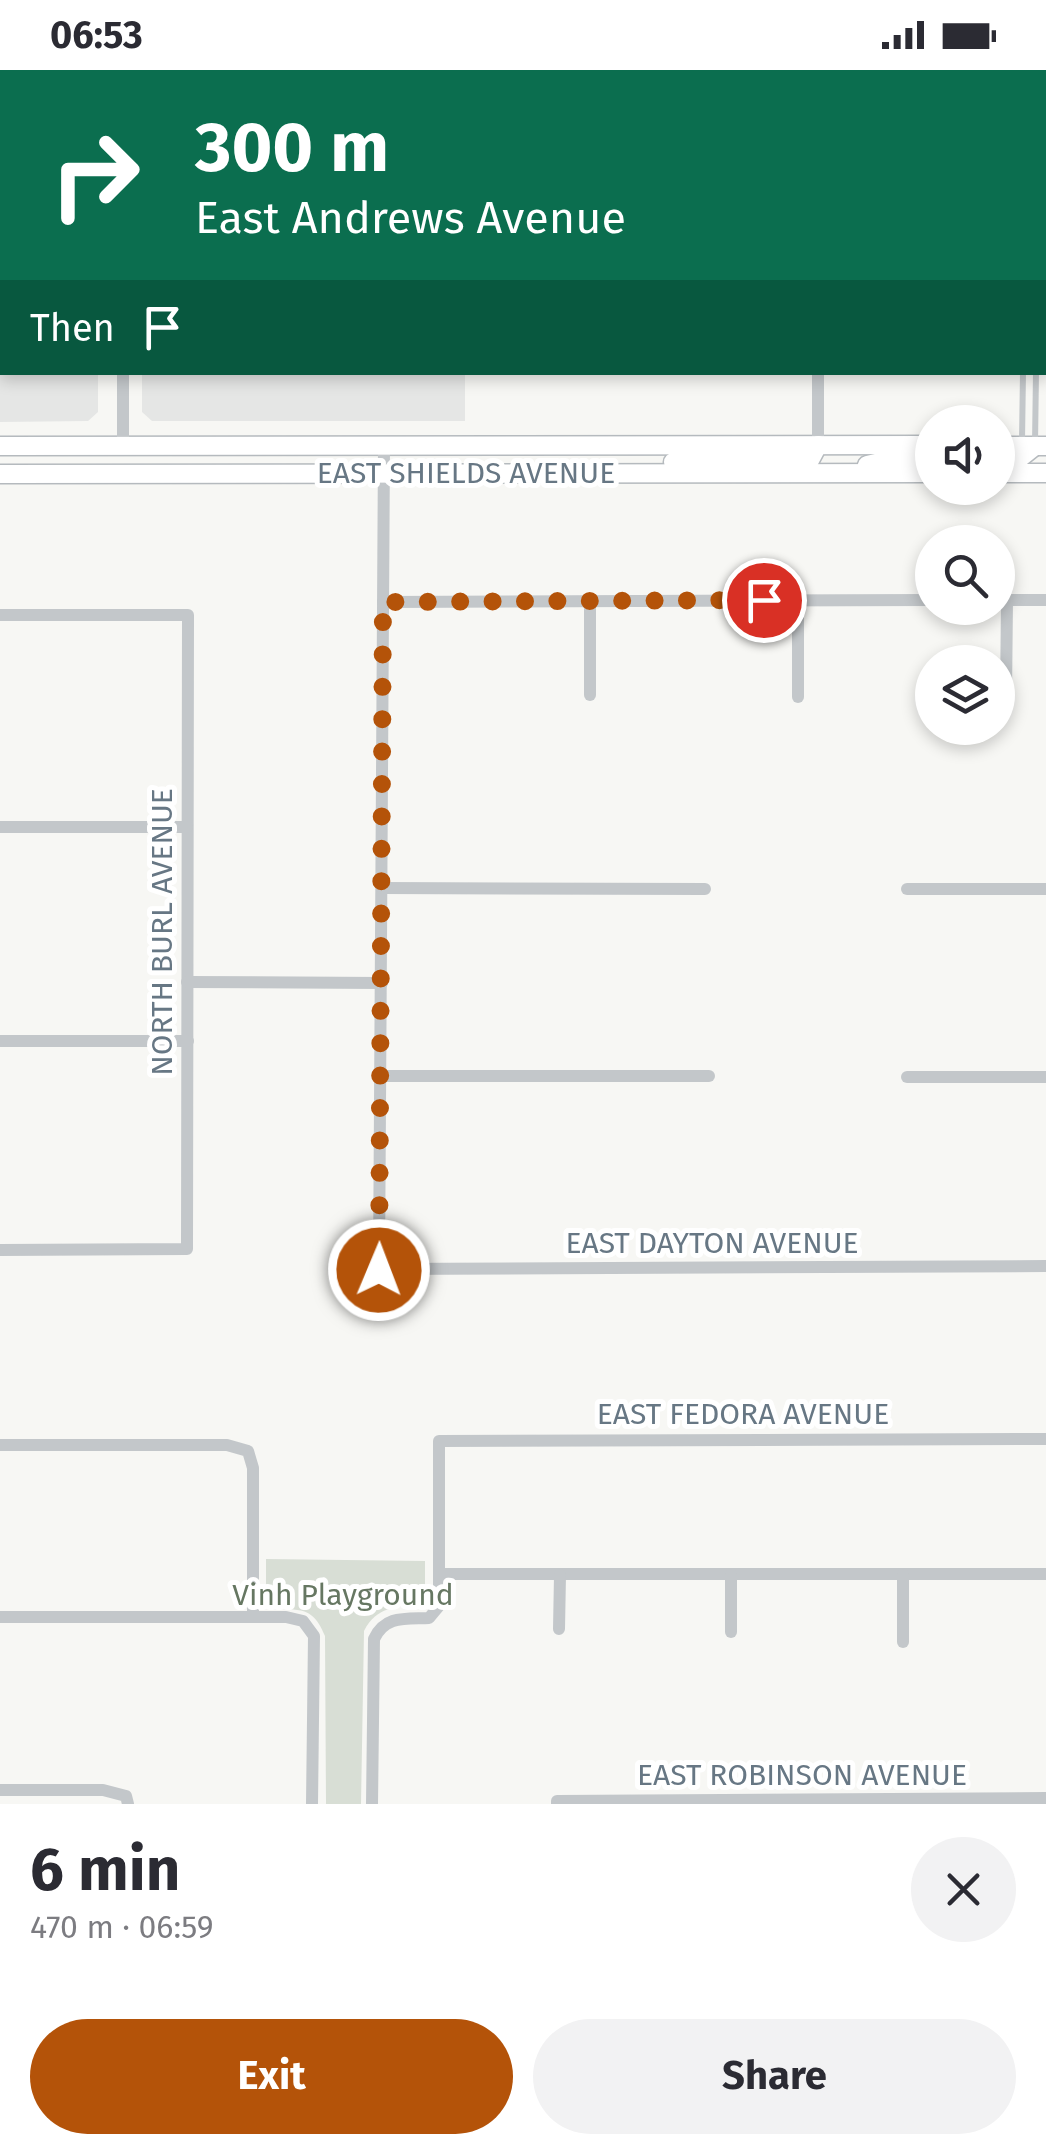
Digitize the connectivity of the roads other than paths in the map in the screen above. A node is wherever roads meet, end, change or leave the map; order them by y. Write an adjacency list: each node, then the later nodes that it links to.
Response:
1 (122, 375): 10 (street)
2 (818, 375): 5 (street)
3 (1024, 375): 9 (lane)
4 (1036, 375): 9 (lane)
5 (818, 445): 7 (main road, EAST SHIELDS AVENUE); 8 (main road, EAST SHIELDS AVENUE); 12 (main road)
6 (0, 446): 10 (main road, EAST SHIELDS AVENUE)
7 (384, 446): 10 (main road, EAST SHIELDS AVENUE); 18 (street)
8 (915, 446)
9 (1034, 446)
10 (123, 447)
11 (915, 460): 13 (main road)
12 (614, 472): 13 (main road, EAST SHIELDS AVENUE); 18 (main road, EAST SHIELDS AVENUE)
13 (822, 472): 14 (main road, EAST SHIELDS AVENUE)
14 (915, 473)
15 (1015, 473): 16 (main road)
16 (1046, 473)
17 (0, 474): 18 (main road, EAST SHIELDS AVENUE)
18 (384, 474): 23 (street)
19 (798, 600): 20 (street); 24 (street); 27 (street)
20 (915, 600)
21 (1015, 600): 22 (street)
22 (1046, 600)
23 (383, 602): 24 (street); 30 (street)
24 (590, 602): 26 (street)
25 (0, 615): 28 (street, NORTH BURL AVENUE)
26 (590, 695)
27 (798, 697)
28 (187, 826): 29 (street); 34 (street, NORTH BURL AVENUE)
29 (0, 827)
30 (382, 888): 31 (street); 35 (street)
31 (705, 889)
32 (908, 889): 33 (street)
33 (1046, 889)
34 (187, 982): 35 (street); 37 (street, NORTH BURL AVENUE)
35 (382, 982): 38 (street)
36 (0, 1041): 37 (street)
37 (188, 1041): 42 (street, NORTH BURL AVENUE)
38 (382, 1076): 39 (street); 43 (street, EAST DAYTON AVENUE)
39 (709, 1076)
40 (907, 1077): 41 (street)
41 (1046, 1077)
42 (0, 1250)
43 (1046, 1266)
44 (1046, 1439): 46 (street, EAST FEDORA AVENUE)
45 (0, 1445): 52 (street)
46 (439, 1574): 48 (street); 61 (street)
47 (1046, 1574): 50 (street)
48 (560, 1575): 49 (street); 53 (street)
49 (731, 1575): 50 (street); 54 (street)
50 (903, 1575): 55 (street)
51 (0, 1617): 52 (street)
52 (252, 1617): 60 (street)
53 (560, 1628)
54 (731, 1632)
55 (903, 1642)
56 (0, 1790): 58 (street)
57 (1046, 1798): 59 (street, EAST ROBINSON AVENUE)
58 (127, 1800)
59 (557, 1802)
60 (312, 1804)
61 (372, 1804)

